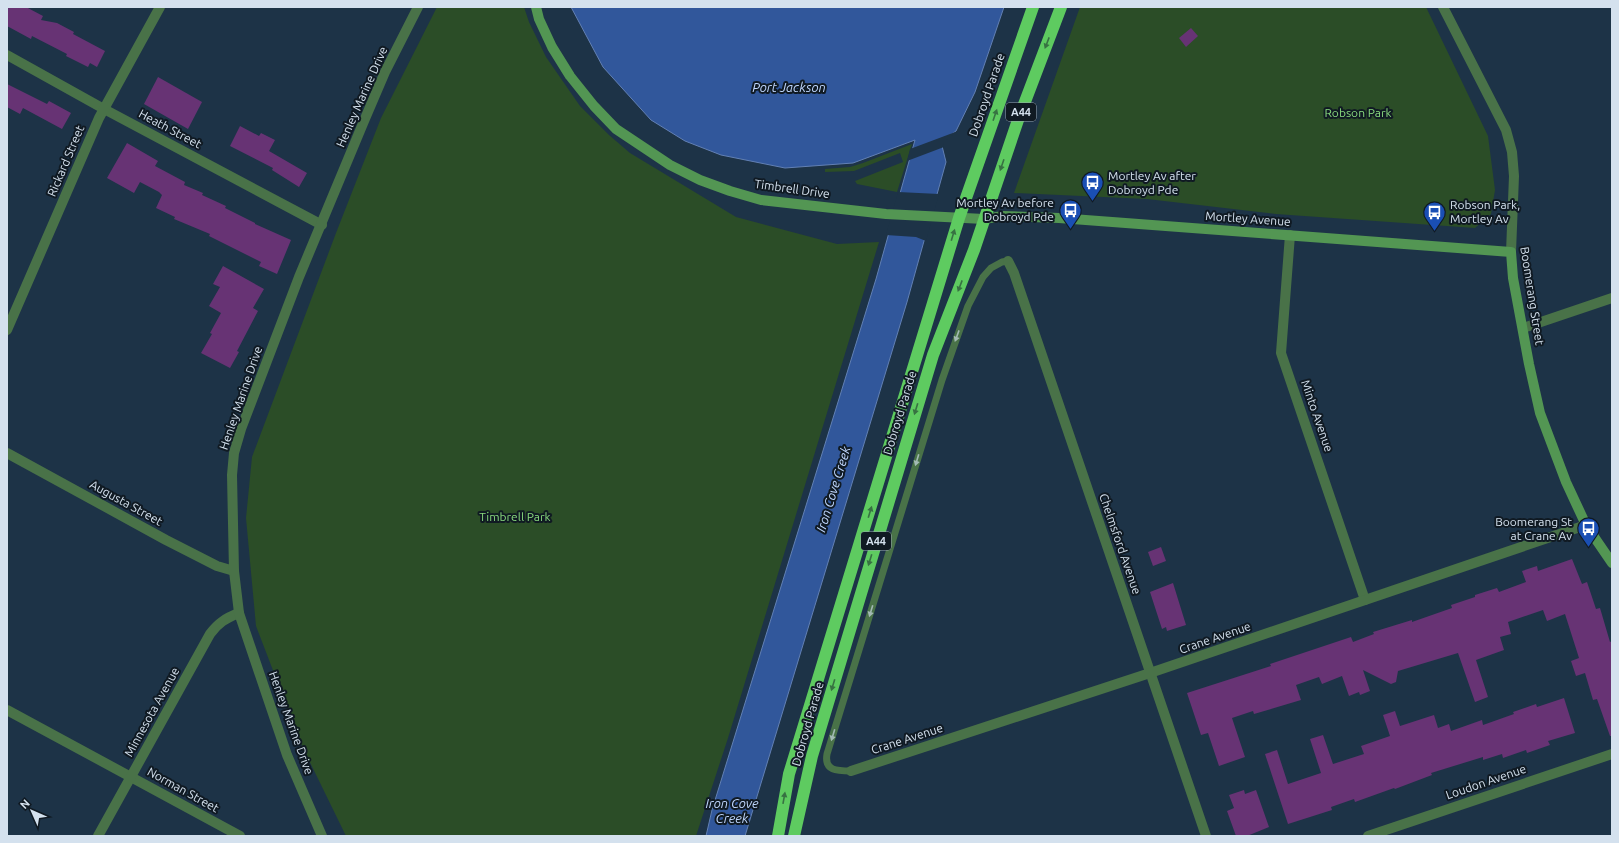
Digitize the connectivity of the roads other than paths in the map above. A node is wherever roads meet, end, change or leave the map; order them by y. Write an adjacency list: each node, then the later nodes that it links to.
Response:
1 (160, 7): 8 (street, Rickard Street)
2 (418, 7): 11 (street, Henley Marine Drive)
3 (536, 7): 9 (street, Timbrell Drive)
4 (1033, 7): 9 (highway, Dobroyd Parade / A44, one-way to 4)
5 (1061, 7): 10 (highway, Dobroyd Parade / A44, one-way to 10)
6 (1443, 7): 13 (street, Boomerang Street)
7 (7, 55): 8 (street, Heath Street)
8 (104, 109): 11 (street, Heath Street); 17 (street, Rickard Street)
9 (958, 218): 10 (street, Timbrell Drive); 32 (highway, Dobroyd Parade / A44, one-way to 9)
10 (984, 219): 12 (street, Mortley Avenue); 33 (highway, Dobroyd Parade / A44, one-way to 33)
11 (322, 225): 21 (street, Henley Marine Drive)
12 (1290, 235): 13 (street, Mortley Avenue); 22 (street, Minto Avenue)
13 (1511, 252): 16 (street, Boomerang Street)
14 (1008, 261): 24 (street, Chelmsford Avenue); 27 (lane, one-way to 27)
15 (1612, 298): 16 (street)
16 (1523, 328): 19 (street, Boomerang Street)
17 (7, 330)
18 (7, 453): 21 (street, Augusta Street)
19 (1586, 525): 20 (street, Boomerang Street); 22 (street, Crane Avenue)
20 (1612, 563)
21 (234, 572): 23 (street, Henley Marine Drive)
22 (1365, 600): 24 (street, Crane Avenue)
23 (239, 613): 28 (street, Minnesota Avenue); 31 (street, Henley Marine Drive)
24 (1150, 673): 27 (street, Crane Avenue); 34 (street, Chelmsford Avenue)
25 (7, 710): 28 (street, Norman Street)
26 (1612, 754): 35 (street, Loudon Avenue)
27 (850, 771)
28 (131, 776): 29 (street, Minnesota Avenue); 30 (street, Norman Street)
29 (98, 836)
30 (240, 836)
31 (322, 836)
32 (778, 836)
33 (794, 836)
34 (1206, 836)
35 (1368, 836)

